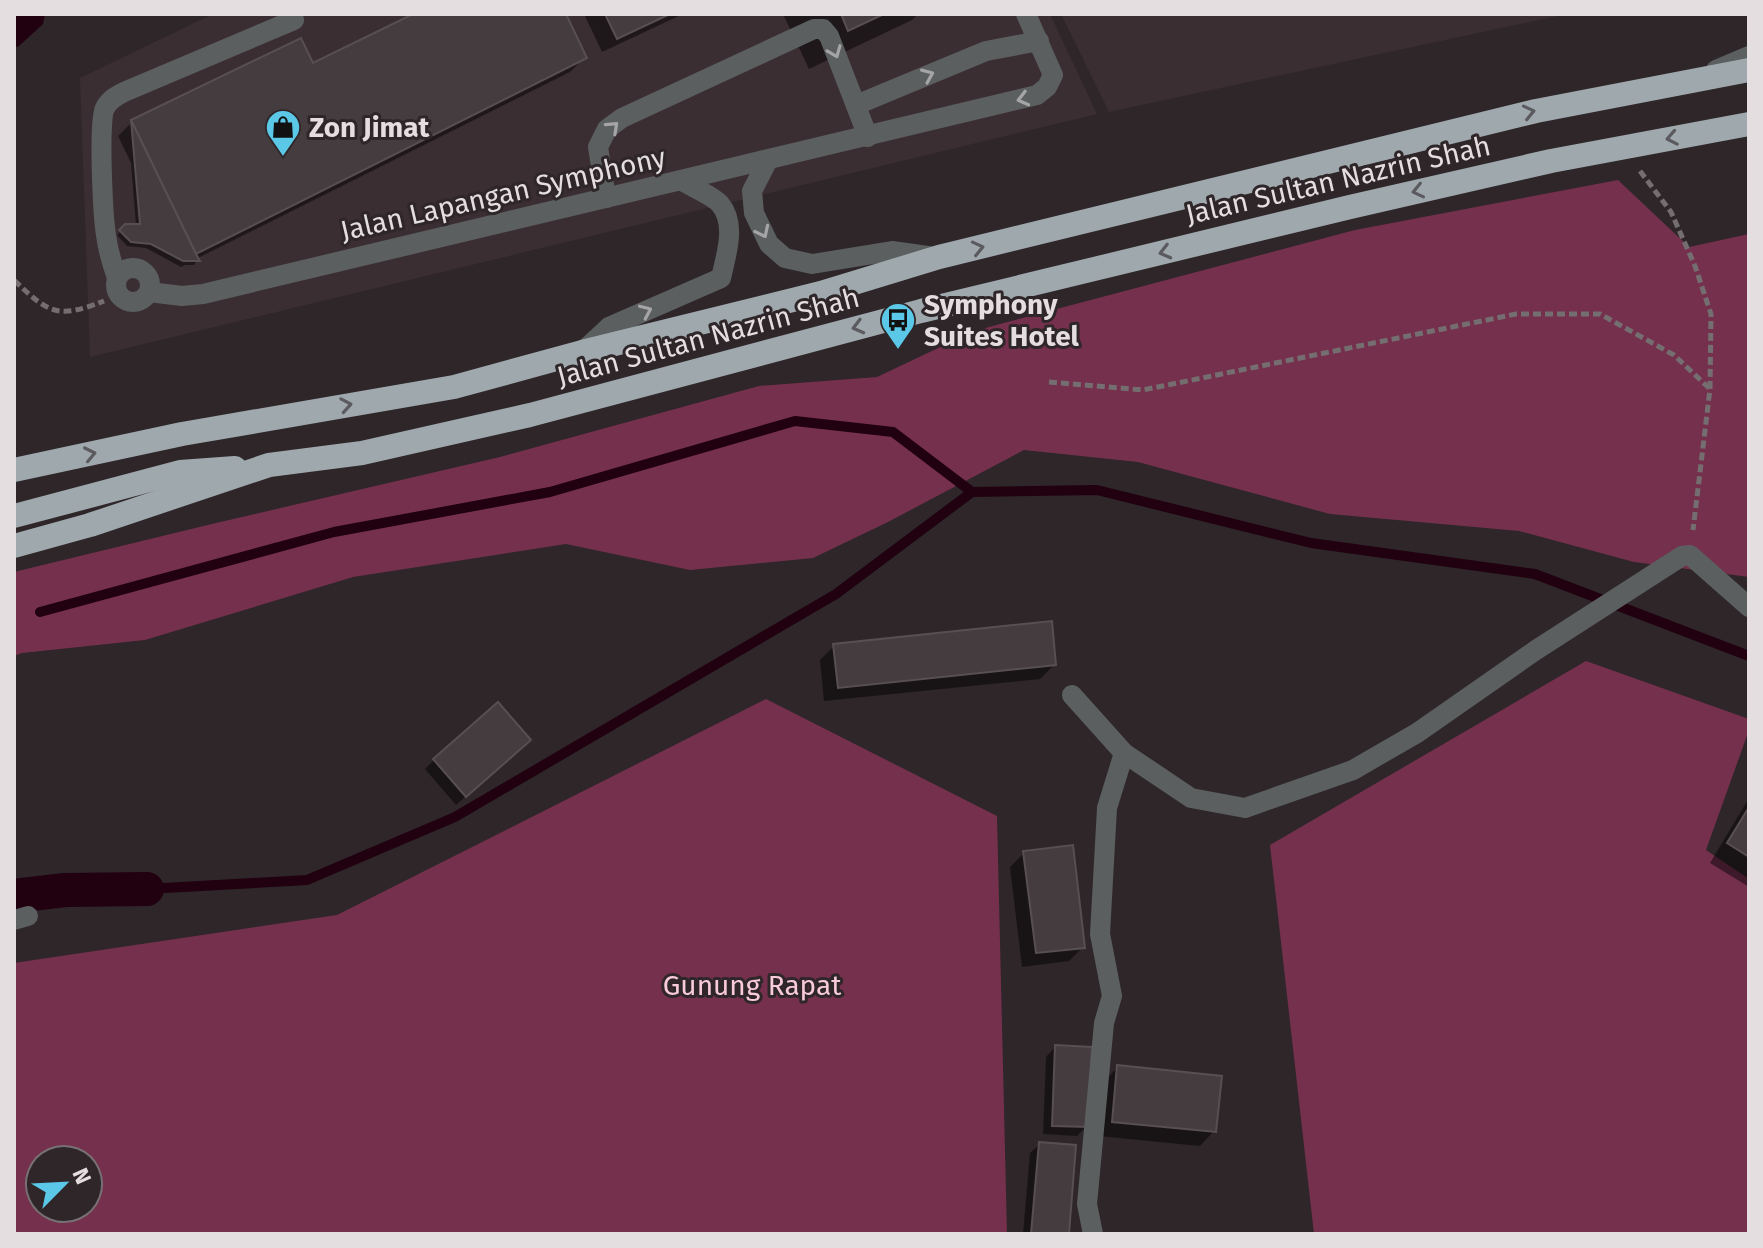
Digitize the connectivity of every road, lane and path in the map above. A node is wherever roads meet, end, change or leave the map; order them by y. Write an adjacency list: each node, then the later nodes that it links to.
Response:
1 (1026, 14): 3 (street)
2 (294, 20): 16 (street)
3 (1039, 41): 7 (street, one-way to 3); 9 (street, Jalan Lapangan Symphony, one-way to 9)
4 (1749, 56): 6 (street)
5 (1749, 70): 6 (highway, Jalan Sultan Nazrin Shah)
6 (1690, 81): 14 (highway, Jalan Sultan Nazrin Shah, one-way to 6)
7 (856, 105): 9 (street); 13 (street, one-way to 7)
8 (1749, 124): 10 (highway, Jalan Sultan Nazrin Shah, one-way to 10)
9 (868, 137): 11 (street, Jalan Lapangan Symphony)
10 (1616, 149): 20 (path); 21 (highway, Jalan Sultan Nazrin Shah, one-way to 21)
11 (768, 160): 12 (street, Jalan Lapangan Symphony); 14 (street, one-way to 14)
12 (682, 181): 13 (street, Jalan Lapangan Symphony); 18 (street, one-way to 12)
13 (606, 198): 17 (street, Jalan Lapangan Symphony)
14 (939, 257): 18 (highway, Jalan Sultan Nazrin Shah)
15 (14, 280): 16 (path)
16 (118, 286): 17 (street, Jalan Lapangan Symphony); 17 (street)
17 (149, 292)
18 (582, 352): 22 (highway, Jalan Sultan Nazrin Shah, one-way to 18)
19 (1049, 382): 20 (path)
20 (1710, 389): 25 (path)
21 (269, 465): 23 (highway); 24 (highway, Jalan Sultan Nazrin Shah)
22 (14, 470)
23 (14, 516)
24 (14, 546)
25 (1690, 555): 26 (street); 28 (street)
26 (1749, 607)
27 (1072, 695): 28 (street)
28 (1124, 753): 29 (street)
29 (1093, 1234)

